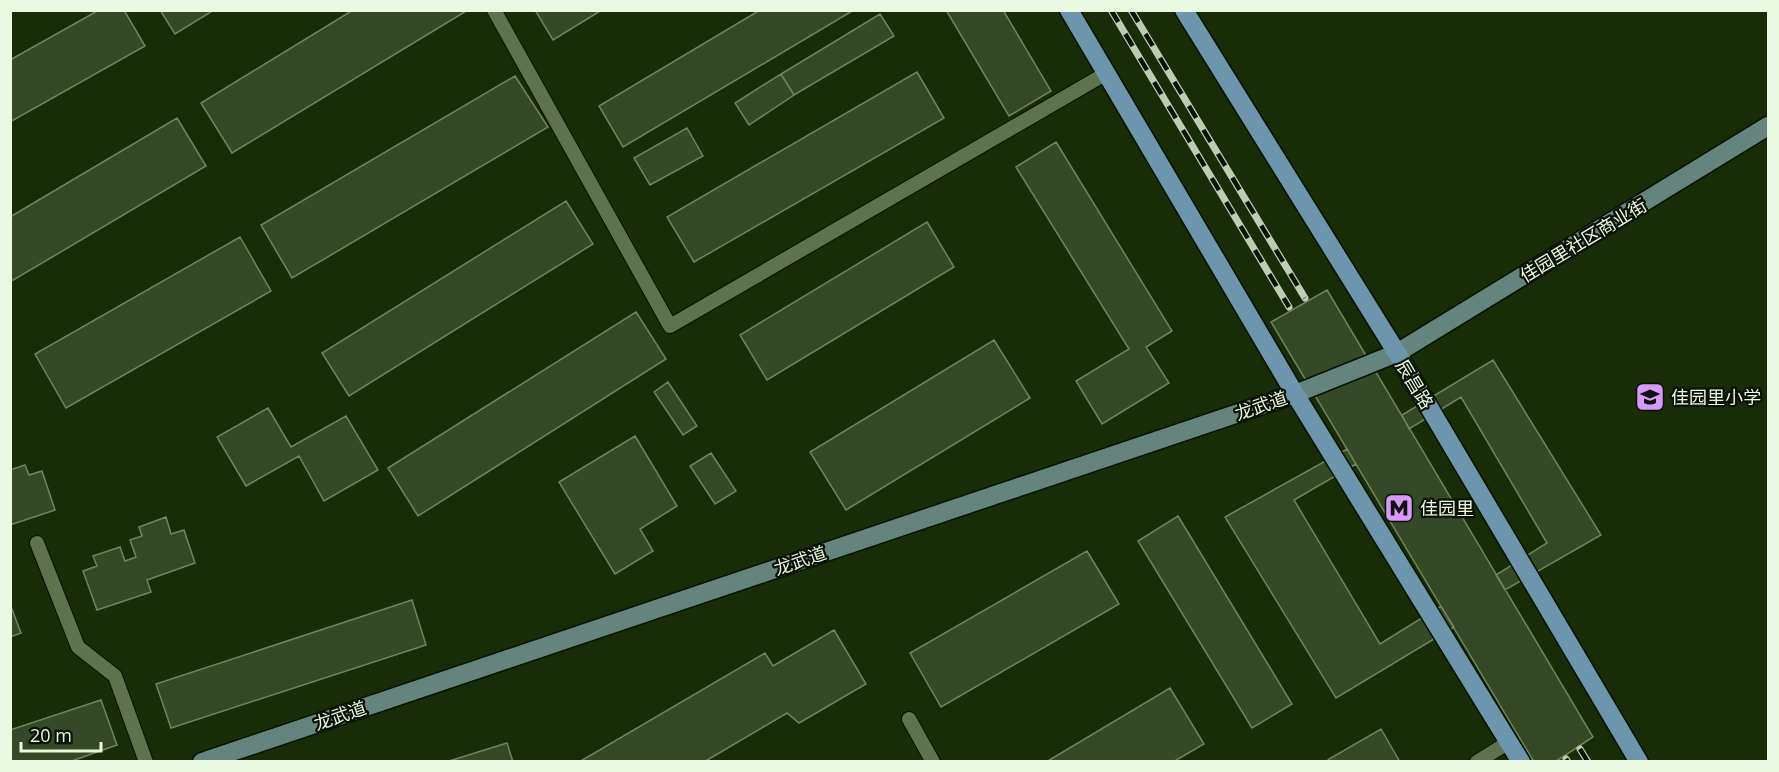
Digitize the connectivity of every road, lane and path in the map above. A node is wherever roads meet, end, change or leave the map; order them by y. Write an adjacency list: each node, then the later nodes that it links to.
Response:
1 (494, 10): 4 (lane)
2 (1069, 10): 4 (main road)
3 (1184, 10): 6 (main road, 辰昌路)
4 (1106, 74): 7 (main road)
5 (1768, 126): 6 (street, 佳园里社区商业街)
6 (1397, 353): 7 (street, 龙武道); 16 (main road, 辰昌路)
7 (1295, 394): 10 (main road); 12 (street, 龙武道)
8 (37, 543): 11 (lane)
9 (909, 719): 13 (lane)
10 (1509, 742): 14 (lane); 15 (main road)
11 (146, 762)
12 (202, 762)
13 (933, 762)
14 (1477, 762)
15 (1521, 762)
16 (1640, 762)

